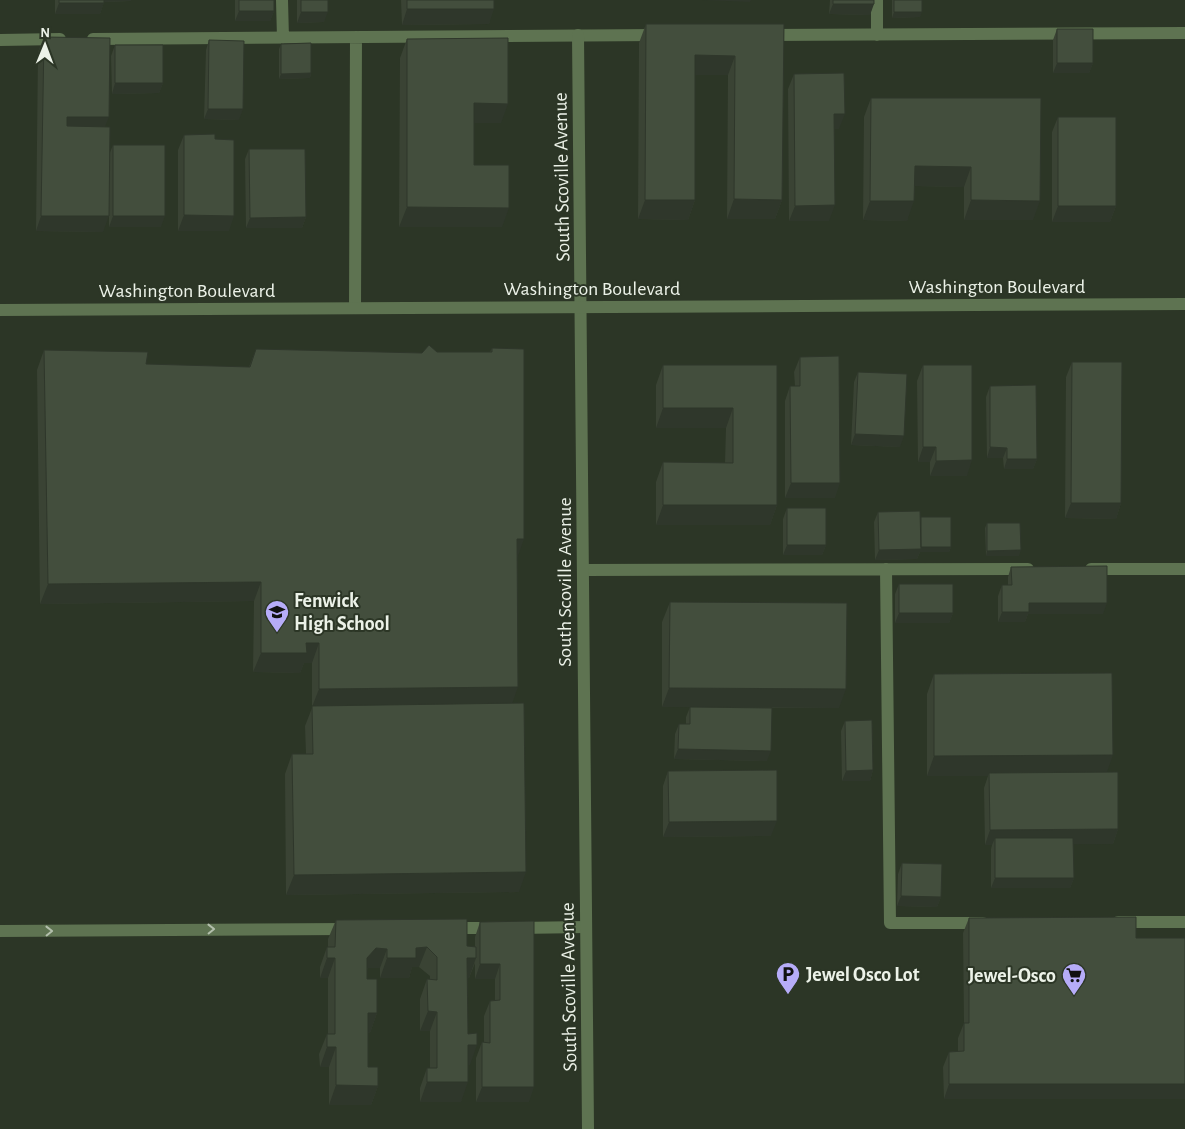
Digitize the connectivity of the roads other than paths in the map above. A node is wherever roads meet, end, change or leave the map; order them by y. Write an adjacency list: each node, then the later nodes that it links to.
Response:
1 (282, 0): 9 (street)
2 (877, 0): 4 (street)
3 (1185, 33): 4 (street)
4 (877, 34): 7 (street)
5 (578, 35): 6 (street); 8 (street); 12 (street, South Scoville Avenue)
6 (670, 35)
7 (759, 35)
8 (356, 37): 9 (street); 13 (street)
9 (283, 38): 10 (street)
10 (0, 40)
11 (1185, 304): 12 (street, Washington Boulevard)
12 (581, 307): 13 (street, Washington Boulevard); 19 (street, South Scoville Avenue)
13 (355, 308): 14 (street, Washington Boulevard)
14 (0, 310)
15 (886, 569): 16 (street); 19 (street); 20 (street)
16 (1045, 569)
17 (1075, 569): 18 (street)
18 (1185, 569)
19 (583, 570): 23 (street, South Scoville Avenue)
20 (1000, 922)
21 (1108, 922): 22 (street)
22 (1185, 922)
23 (586, 927): 24 (street); 27 (street, South Scoville Avenue)
24 (438, 928)
25 (361, 929): 26 (street, one-way to 25)
26 (0, 931)
27 (588, 1129)

